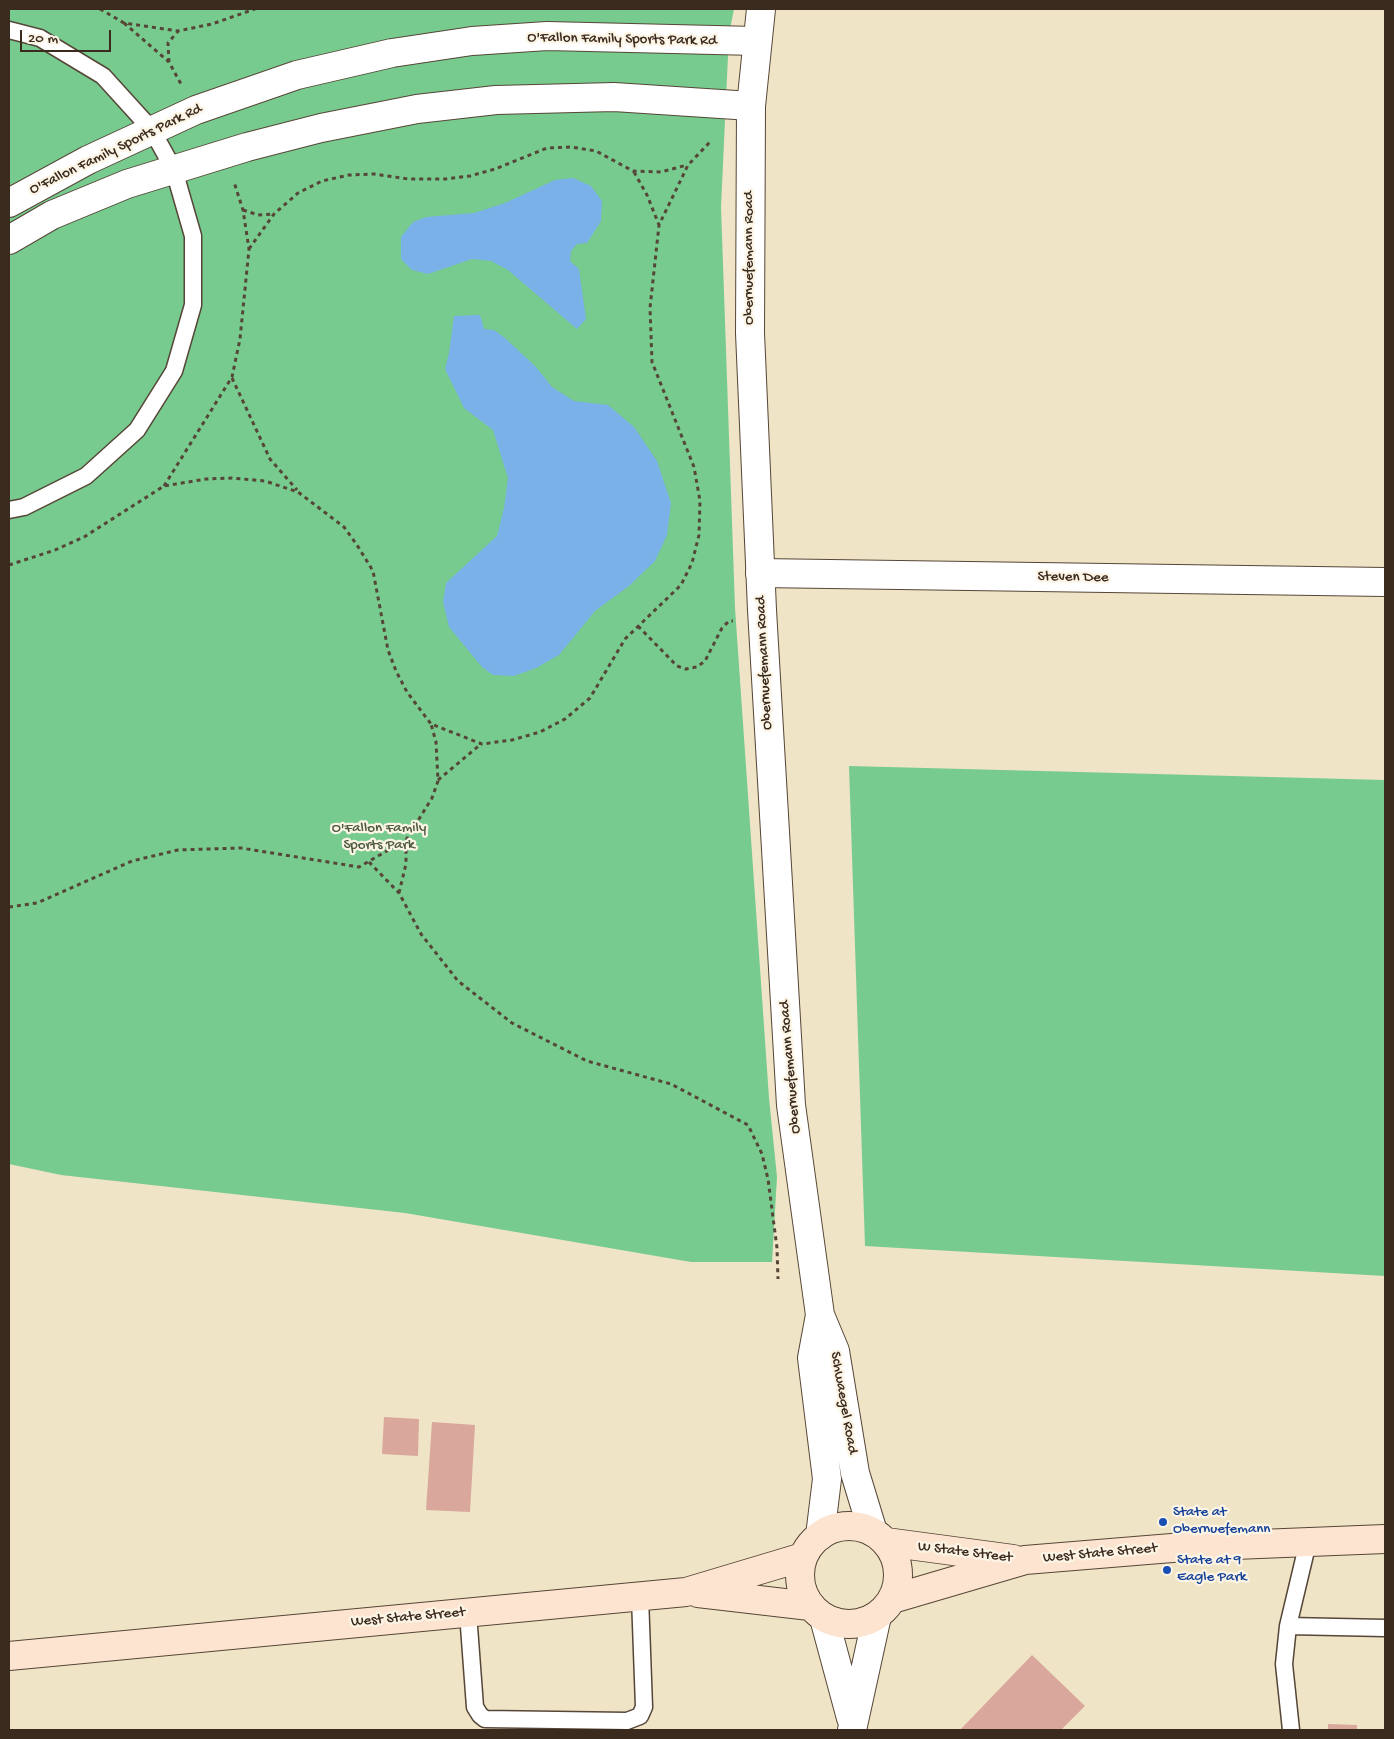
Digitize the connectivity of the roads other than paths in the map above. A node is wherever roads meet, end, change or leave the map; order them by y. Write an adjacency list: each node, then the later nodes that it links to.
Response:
1 (761, 9): 3 (street, Obernuefemann Road)
2 (9, 30): 5 (lane)
3 (756, 41): 4 (street, Obernuefemann Road); 5 (street, O'Fallon Family Sports Park Rd)
4 (751, 106): 6 (street, O'Fallon Family Sports Park Rd); 10 (street, Obernuefemann Road)
5 (152, 130): 6 (lane); 7 (street, O'Fallon Family Sports Park Rd)
6 (174, 170): 8 (street, O'Fallon Family Sports Park Rd); 9 (lane)
7 (9, 204)
8 (9, 240)
9 (9, 510)
10 (760, 572): 11 (street, Steven Dee); 12 (street, Obernuefemann Road)
11 (1385, 582)
12 (820, 1315): 13 (street, Schwaegel Road); 14 (street, Schwaegel Road)
13 (820, 1536): 14 (main road); 17 (main road)
14 (880, 1537): 18 (main road, W State Street); 21 (main road)
15 (1385, 1539): 16 (main road, West State Street)
16 (1308, 1542): 18 (main road, West State Street); 24 (lane)
17 (803, 1557): 19 (main road, West State Street); 22 (main road)
18 (1025, 1560): 21 (main road, W State Street)
19 (686, 1592): 20 (main road, West State Street); 22 (main road)
20 (640, 1596): 23 (main road, West State Street); 23 (lane)
21 (884, 1608): 22 (main road); 27 (street)
22 (817, 1612): 27 (street)
23 (468, 1613): 26 (main road, West State Street)
24 (1288, 1626): 25 (lane); 28 (lane)
25 (1385, 1628)
26 (9, 1656)
27 (852, 1726)
28 (1290, 1730)

